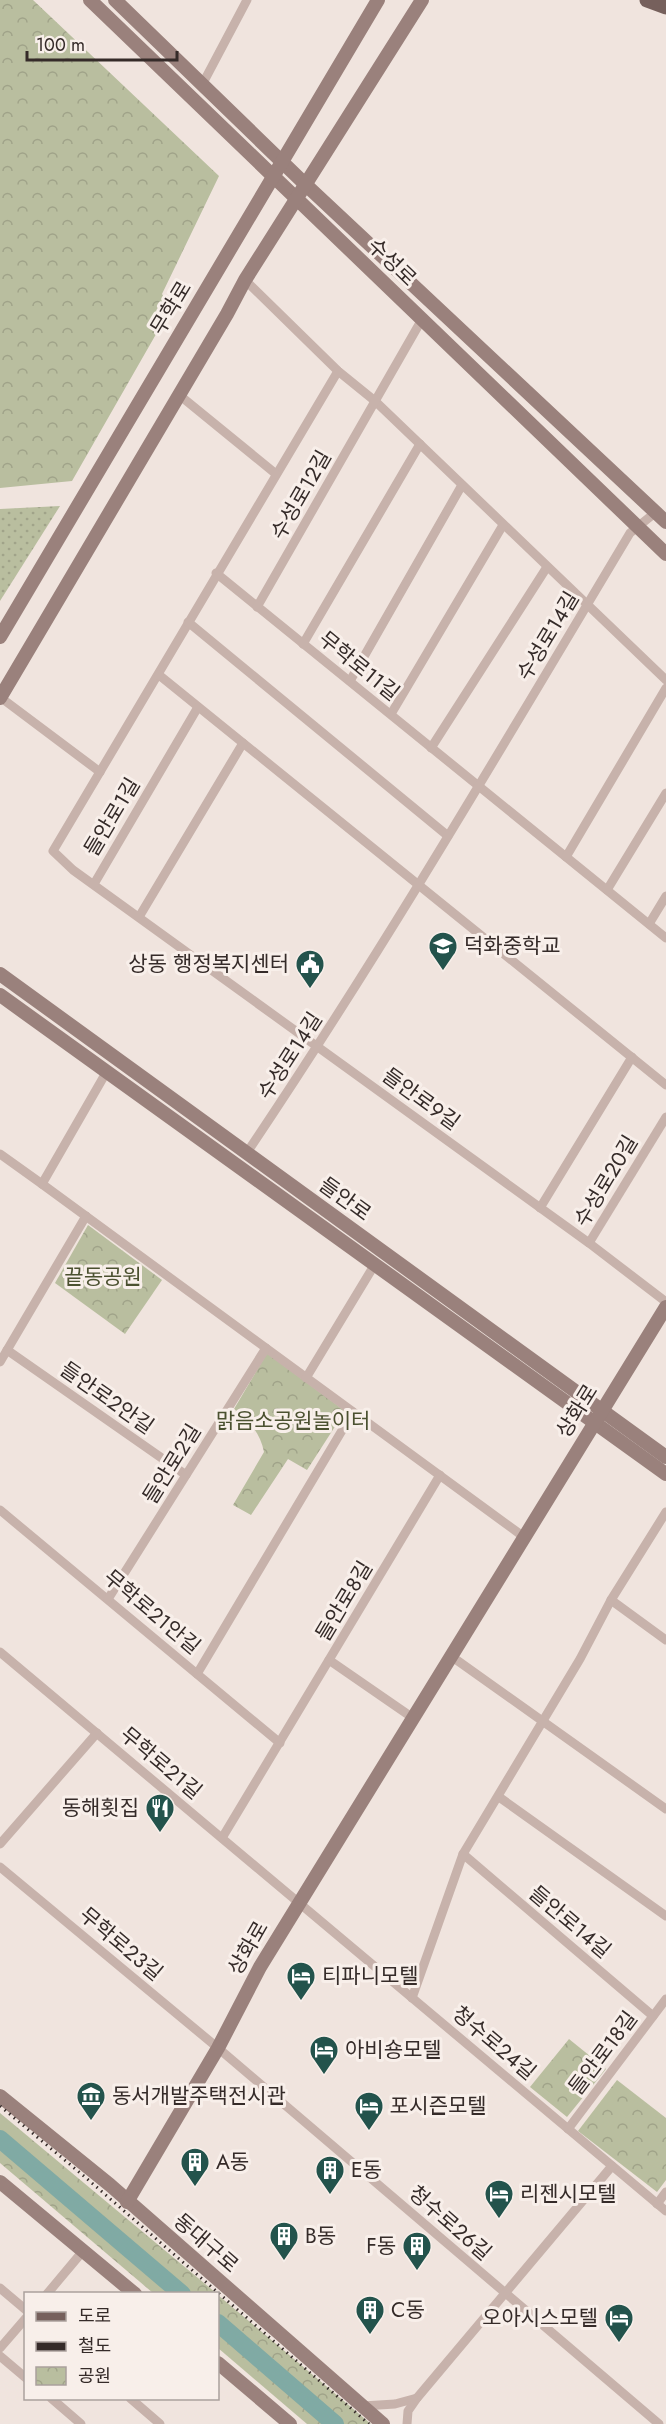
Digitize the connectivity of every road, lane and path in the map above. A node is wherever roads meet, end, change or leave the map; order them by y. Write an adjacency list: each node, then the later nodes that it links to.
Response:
1 (90, 0): 12 (main road, 수성로)
2 (115, 0): 10 (main road, 수성로)
3 (247, 0): 10 (street)
4 (378, 0): 11 (main road, 무학로)
5 (414, 0): 9 (main road)
6 (422, 0): 9 (main road)
7 (647, 0): 8 (main road)
8 (666, 7)
9 (407, 23): 13 (main road)
10 (202, 85): 11 (main road, 수성로)
11 (283, 162): 12 (main road, 무학로); 13 (main road, 수성로)
12 (274, 177): 14 (main road, 수성로); 32 (main road, 무학로)
13 (306, 185): 14 (main road); 23 (main road, 수성로)
14 (297, 199): 15 (main road); 16 (main road, 수성로)
15 (245, 280): 17 (street); 18 (main road)
16 (422, 321): 19 (street, 수성로12길); 25 (main road, 수성로)
17 (338, 371): 19 (street); 21 (street)
18 (178, 394): 21 (street); 38 (main road)
19 (375, 401): 20 (street); 30 (street, 수성로12길)
20 (420, 444): 22 (street); 33 (street)
21 (276, 474): 28 (street)
22 (462, 485): 24 (street); 36 (street)
23 (661, 517): 25 (street, 수성로14길)
24 (503, 525): 27 (street); 40 (street)
25 (638, 526): 26 (main road, 수성로); 29 (street, 수성로14길)
26 (666, 554)
27 (547, 567): 29 (street); 42 (street)
28 (216, 573): 30 (street, 무학로11길); 31 (street)
29 (587, 606): 35 (street); 44 (street, 수성로14길)
30 (257, 607): 33 (street, 무학로11길)
31 (188, 622): 34 (street); 46 (street)
32 (0, 637)
33 (303, 644): 36 (street, 무학로11길)
34 (159, 675): 39 (street); 43 (street)
35 (666, 680)
36 (350, 681): 40 (street, 무학로11길)
37 (666, 688): 47 (street)
38 (0, 698): 43 (street)
39 (198, 707): 41 (street); 48 (street, 들안로1길)
40 (390, 714): 42 (street, 무학로11길)
41 (243, 743): 49 (street); 52 (street)
42 (431, 748): 44 (street, 무학로11길)
43 (100, 772): 48 (street, 들안로1길)
44 (479, 786): 46 (street, 수성로14길); 47 (street)
45 (666, 793): 50 (street)
46 (448, 836): 49 (street, 수성로14길)
47 (566, 857): 50 (street)
48 (94, 884): 52 (street, 들안로9길)
49 (418, 885): 57 (street, 수성로14길); 58 (street)
50 (607, 890): 53 (street)
51 (666, 896): 53 (street)
52 (139, 917): 57 (street, 들안로9길)
53 (649, 924): 54 (street)
54 (666, 938)
55 (0, 974): 63 (main road, 들안로)
56 (0, 995): 59 (main road, 들안로)
57 (318, 1047): 63 (street, 수성로14길); 65 (street, 들안로9길)
58 (632, 1058): 60 (street); 65 (street)
59 (107, 1071): 64 (street); 68 (main road, 들안로)
60 (666, 1085)
61 (666, 1117): 67 (street, 수성로20길)
62 (0, 1154): 64 (street)
63 (246, 1154): 76 (main road, 들안로)
64 (42, 1184): 66 (street)
65 (540, 1208): 67 (street, 수성로20길)
66 (86, 1216): 71 (street); 72 (street)
67 (589, 1243): 69 (street)
68 (375, 1264): 74 (street); 76 (main road, 들안로)
69 (666, 1302)
70 (666, 1307): 76 (main road, 상화로)
71 (266, 1348): 74 (street); 79 (street, 들안로2길)
72 (7, 1350): 73 (street); 79 (street, 들안로2안길)
73 (0, 1362)
74 (306, 1377): 75 (street)
75 (353, 1412): 80 (street); 90 (street)
76 (598, 1416): 77 (main road, 들안로); 78 (main road, 들안로); 83 (main road, 상화로)
77 (666, 1457)
78 (666, 1474)
79 (186, 1475): 84 (street, 들안로2길)
80 (440, 1475): 83 (street); 89 (street, 들안로8길)
81 (0, 1510): 84 (street, 무학로21안길)
82 (666, 1512): 85 (street)
83 (524, 1537): 88 (main road, 상화로)
84 (108, 1599): 90 (street, 무학로21안길)
85 (611, 1600): 86 (street); 92 (street)
86 (666, 1640)
87 (0, 1652): 93 (street, 무학로21길)
88 (451, 1656): 91 (main road, 상화로); 92 (street)
89 (329, 1660): 91 (street); 94 (street, 들안로8길)
90 (198, 1674): 94 (street, 무학로21안길)
91 (413, 1718): 101 (main road, 상화로)
92 (543, 1722): 95 (street); 96 (street)
93 (97, 1733): 97 (street, 무학로21길); 98 (street)
94 (280, 1743): 97 (street, 들안로8길)
95 (499, 1797): 99 (street); 102 (street)
96 (666, 1809)
97 (222, 1838): 101 (street, 무학로21길)
98 (0, 1844)
99 (463, 1854): 103 (street); 105 (street, 들안로14길)
100 (0, 1867): 106 (street, 무학로23길)
101 (299, 1903): 103 (street, 청수로24길); 106 (main road, 상화로)
102 (666, 1916)
103 (412, 1998): 108 (street, 청수로24길)
104 (666, 1999): 105 (street, 들안로18길)
105 (653, 2016): 108 (street, 들안로18길)
106 (219, 2048): 112 (main road, 상화로); 119 (street, 청수로26길)
107 (0, 2096): 112 (main road, 동대구로)
108 (568, 2129): 109 (street, 청수로24길)
109 (612, 2166): 113 (street, 청수로24길); 119 (street)
110 (0, 2182): 115 (main road)
111 (666, 2192): 113 (street)
112 (127, 2202): 129 (main road, 동대구로)
113 (657, 2204): 114 (street, 청수로24길)
114 (666, 2211)
115 (83, 2251): 117 (street); 118 (main road)
116 (0, 2288): 120 (street)
117 (49, 2292)
118 (133, 2292)
119 (505, 2293): 126 (street); 135 (street, 청수로26길)
120 (24, 2308)
121 (24, 2320): 122 (street)
122 (0, 2348)
123 (0, 2356): 125 (street)
124 (219, 2364): 130 (main road)
125 (24, 2376)
126 (417, 2398): 129 (street); 134 (street)
127 (53, 2400): 131 (street)
128 (132, 2400): 132 (street)
129 (362, 2406): 133 (main road, 동대구로)
130 (284, 2422)
131 (81, 2424)
132 (160, 2424)
133 (383, 2424)
134 (407, 2424)
135 (659, 2424)

